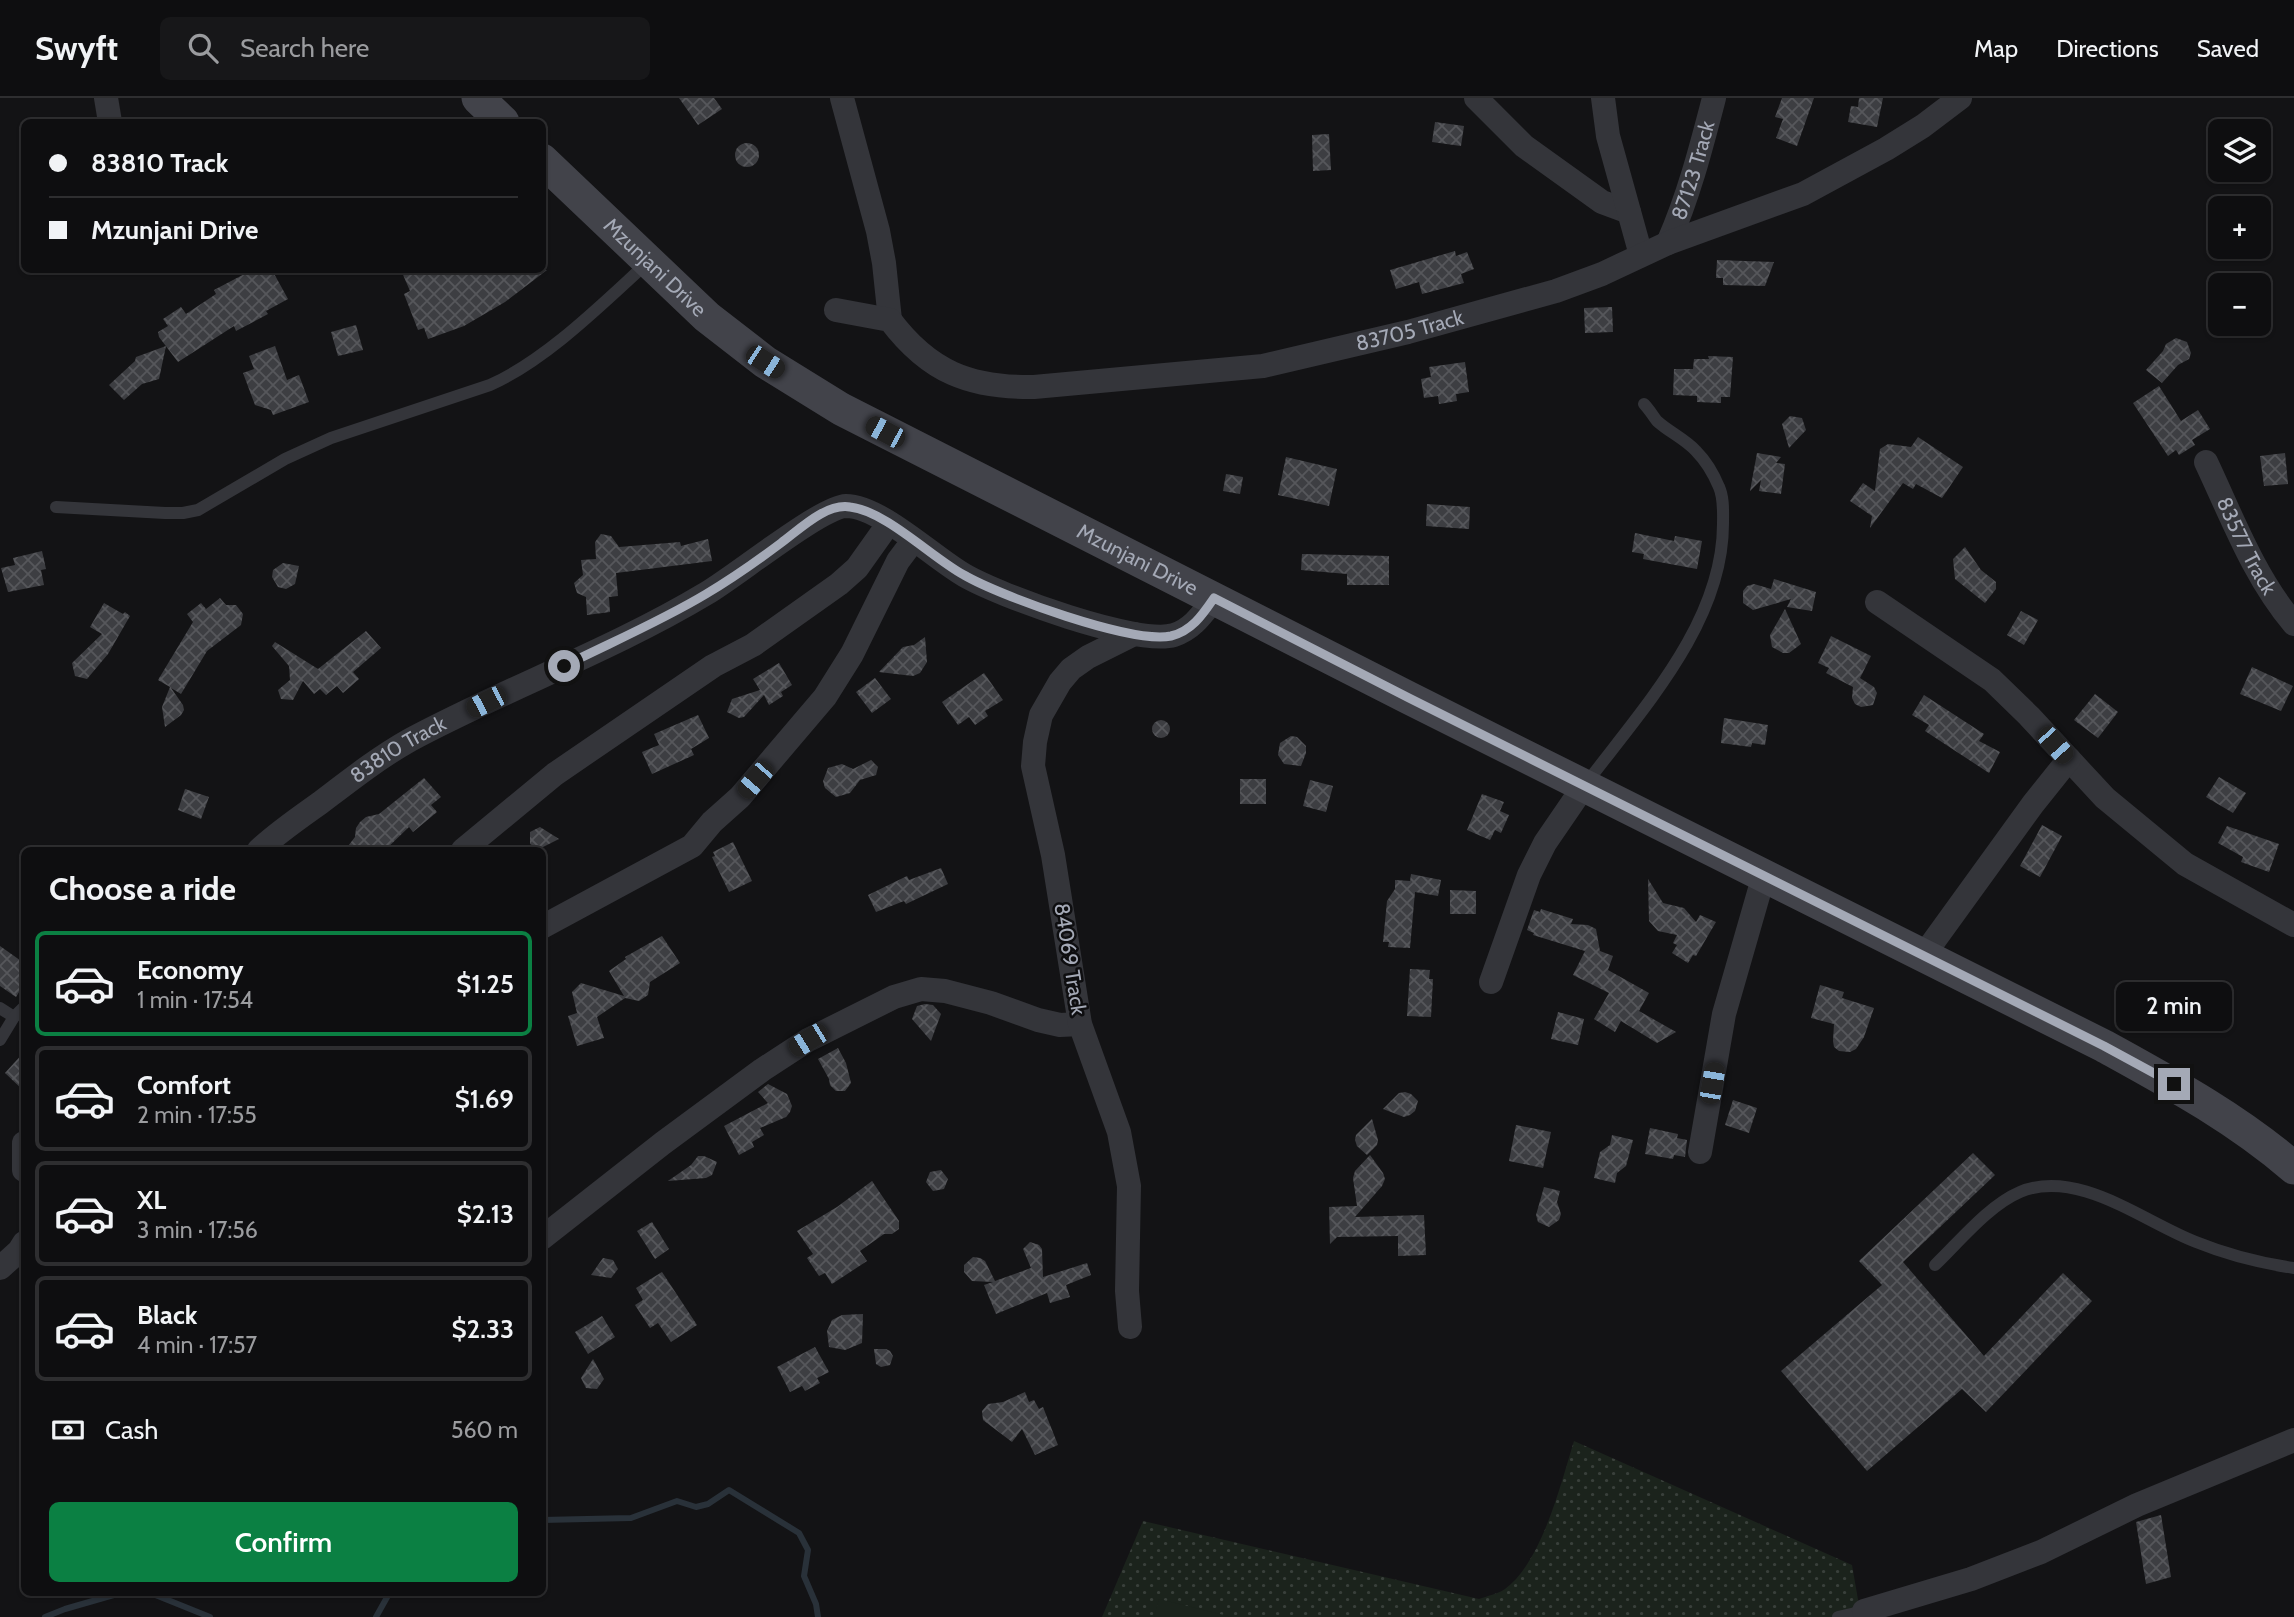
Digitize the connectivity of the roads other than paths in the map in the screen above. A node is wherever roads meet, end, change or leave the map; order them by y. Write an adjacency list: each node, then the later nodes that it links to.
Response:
1 (106, 98): 9 (street)
2 (478, 98): 10 (main road)
3 (842, 98): 11 (street)
4 (860, 98): 11 (street)
5 (1476, 98): 13 (street)
6 (1604, 98): 13 (street)
7 (1714, 98): 14 (street, 87123 Track)
8 (1960, 98): 14 (street, 83705 Track)
9 (110, 119)
10 (500, 119)
11 (854, 142): 18 (street)
12 (546, 164): 16 (main road, Mzunjani Drive)
13 (1629, 212): 15 (street)
14 (1668, 243): 15 (street, 83705 Track)
15 (1641, 255): 18 (street, 83705 Track)
16 (649, 262): 21 (lane); 24 (main road, Mzunjani Drive)
17 (836, 310): 18 (street)
18 (890, 320)
19 (1644, 404): 29 (lane)
20 (2206, 462): 26 (street, 83577 Track)
21 (56, 507)
22 (889, 523): 23 (street, 83810 Track); 30 (street, 83810 Track); 31 (street)
23 (912, 541): 27 (street, 83810 Track); 33 (street)
24 (1214, 598): 27 (street, 83810 Track); 29 (main road, Mzunjani Drive)
25 (1877, 602): 28 (street)
26 (2294, 624)
27 (1134, 634): 40 (street, 84069 Track)
28 (2068, 759): 34 (street); 35 (street)
29 (1584, 786): 32 (main road, Mzunjani Drive); 36 (street)
30 (263, 847)
31 (467, 847)
32 (1764, 875): 35 (main road, Mzunjani Drive); 42 (street)
33 (546, 925)
34 (2294, 925)
35 (1923, 956): 43 (main road, Mzunjani Drive)
36 (1491, 982)
37 (0, 1007): 39 (lane)
38 (21, 1010): 39 (lane)
39 (14, 1017): 41 (lane)
40 (1080, 1024): 44 (street); 49 (street, 84069 Track)
41 (0, 1040)
42 (1700, 1152)
43 (2294, 1168)
44 (546, 1235)
45 (21, 1248): 47 (street)
46 (1935, 1265): 48 (lane)
47 (0, 1268)
48 (2294, 1268)
49 (1130, 1327)
50 (2294, 1440): 51 (street)
51 (1864, 1611): 52 (lane)
52 (1838, 1617)

